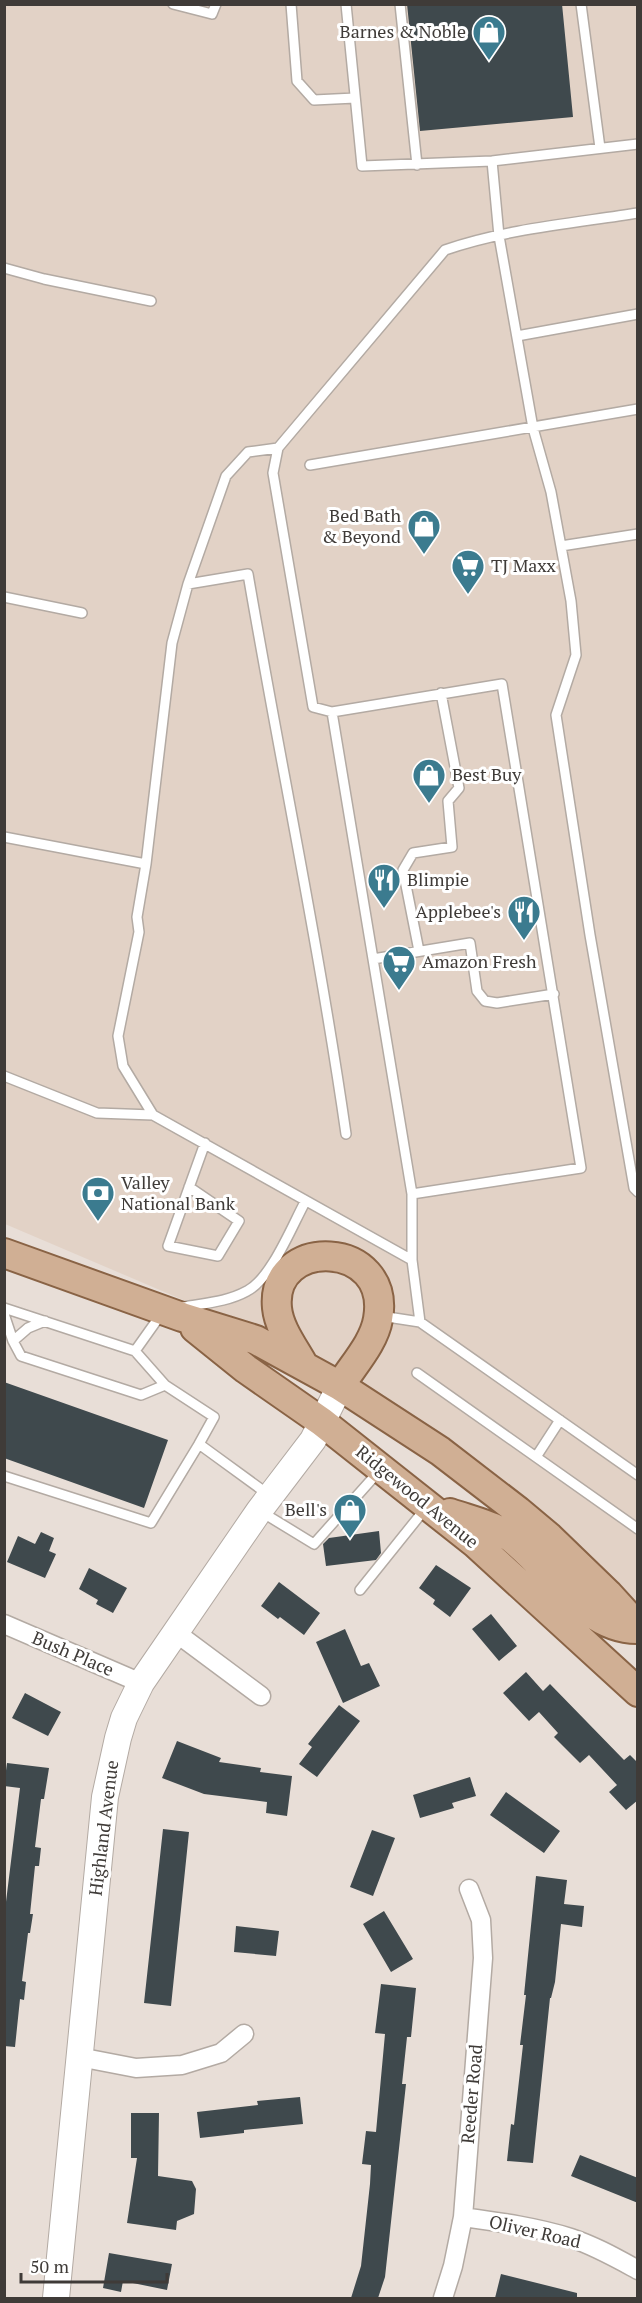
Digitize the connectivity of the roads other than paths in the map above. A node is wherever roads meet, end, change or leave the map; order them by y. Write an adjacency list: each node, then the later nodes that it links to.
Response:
1 (173, 4): 2 (lane)
2 (216, 4)
3 (291, 4): 7 (lane)
4 (346, 4): 7 (lane)
5 (400, 4): 11 (lane)
6 (581, 4): 9 (lane)
7 (355, 98): 11 (lane)
8 (638, 144): 9 (lane)
9 (600, 148): 10 (lane)
10 (492, 161): 11 (lane); 13 (lane)
11 (417, 165)
12 (638, 213): 13 (lane)
13 (499, 236): 17 (lane); 20 (lane)
14 (4, 268): 15 (lane)
15 (151, 301)
16 (638, 314): 17 (lane)
17 (517, 336): 19 (lane)
18 (638, 409): 19 (lane)
19 (533, 428): 21 (lane); 23 (lane)
20 (278, 448): 24 (lane); 28 (lane)
21 (310, 465)
22 (638, 534): 23 (lane)
23 (561, 546): 39 (lane)
24 (188, 584): 30 (lane); 36 (lane)
25 (4, 597): 26 (lane)
26 (81, 613)
27 (441, 693): 28 (lane); 31 (lane); 33 (lane)
28 (332, 712): 32 (lane)
29 (4, 837): 30 (lane)
30 (146, 864): 35 (lane)
31 (419, 951): 32 (lane); 33 (lane)
32 (373, 959): 40 (lane)
33 (554, 994): 40 (lane)
34 (4, 1076): 35 (lane)
35 (153, 1115): 37 (lane)
36 (346, 1134)
37 (205, 1143): 38 (lane); 41 (lane)
38 (189, 1187): 38 (lane)
39 (638, 1192)
40 (412, 1194): 43 (lane)
41 (305, 1202): 43 (lane); 46 (lane)
42 (4, 1253): 46 (main road, Ridgewood Avenue)
43 (412, 1260): 49 (lane)
44 (4, 1308): 48 (lane)
45 (4, 1314): 50 (lane)
46 (173, 1314): 51 (lane); 52 (main road, Ridgewood Avenue); 57 (main road, Ridgewood Avenue)
47 (379, 1316): 49 (lane); 52 (main road); 55 (main road)
48 (45, 1321): 50 (lane); 51 (lane)
49 (420, 1322): 56 (lane)
50 (13, 1341): 54 (lane)
51 (135, 1351): 54 (lane)
52 (304, 1366): 55 (main road, Ridgewood Avenue)
53 (417, 1373): 59 (lane)
54 (165, 1385): 58 (lane)
55 (340, 1386): 57 (street, Highland Avenue); 68 (main road, Ridgewood Avenue)
56 (560, 1420): 59 (lane); 61 (lane)
57 (322, 1422): 60 (main road, Ridgewood Avenue); 63 (street, Highland Avenue)
58 (199, 1444): 62 (lane); 63 (lane)
59 (536, 1457): 65 (lane)
60 (381, 1468): 63 (lane); 64 (main road, Ridgewood Avenue)
61 (638, 1475)
62 (4, 1476)
63 (265, 1503): 69 (street, Highland Avenue)
64 (429, 1505): 66 (lane); 68 (main road); 71 (main road, Ridgewood Avenue)
65 (638, 1529)
66 (360, 1590)
67 (4, 1624): 70 (street, Bush Place)
68 (638, 1628)
69 (175, 1632): 70 (street, Highland Avenue); 72 (street)
70 (141, 1683): 75 (street, Highland Avenue)
71 (638, 1692)
72 (261, 1696)
73 (469, 1889): 76 (street, Reeder Road)
74 (244, 2034): 75 (street)
75 (79, 2057): 78 (street, Highland Avenue)
76 (463, 2217): 77 (street, Oliver Road); 79 (street, Reeder Road)
77 (638, 2270)
78 (56, 2298)
79 (443, 2298)

